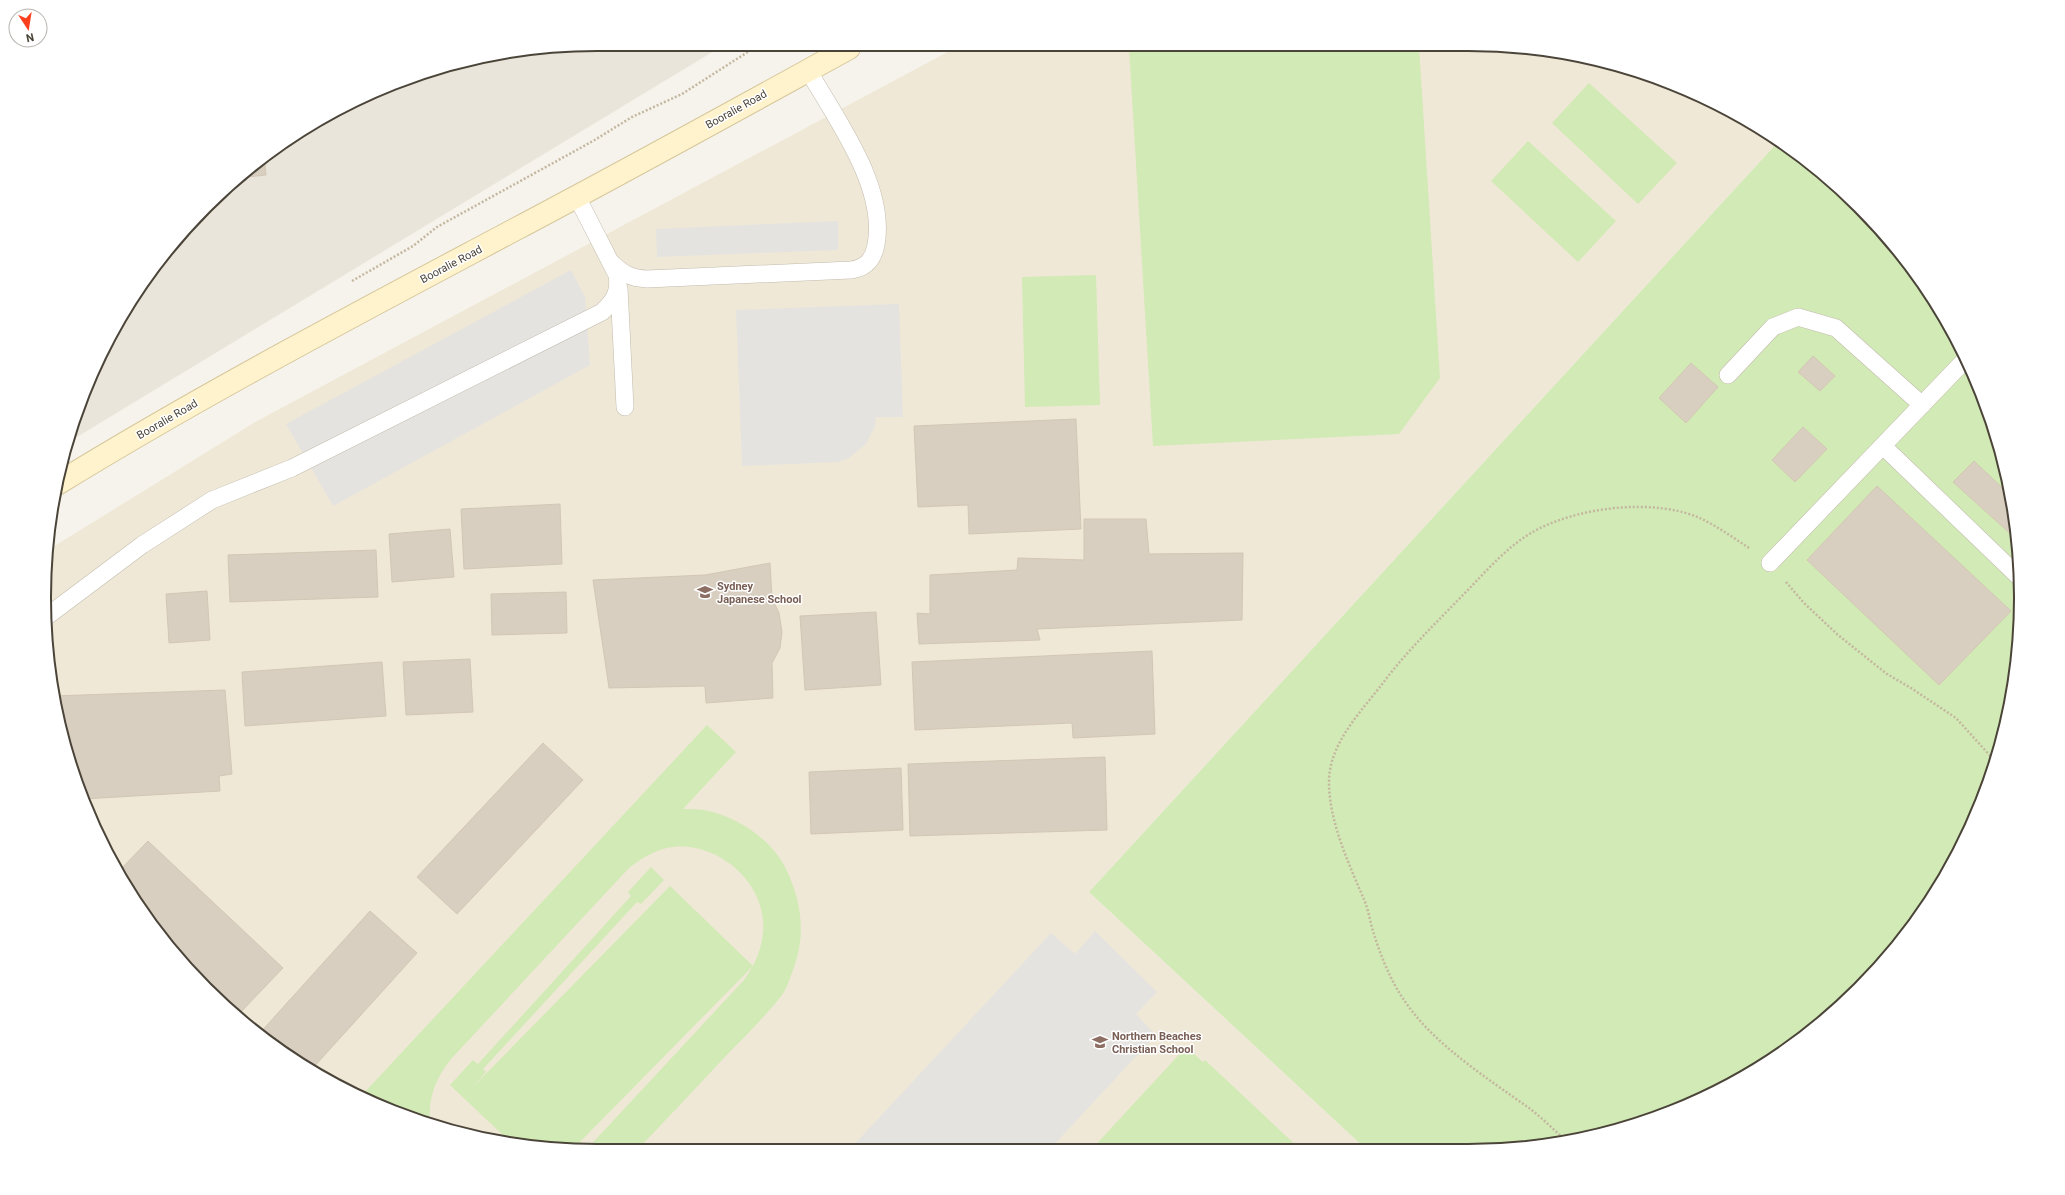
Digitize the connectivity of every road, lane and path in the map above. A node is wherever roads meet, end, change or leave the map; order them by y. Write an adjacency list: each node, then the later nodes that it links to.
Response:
1 (749, 51): 6 (path)
2 (843, 51): 3 (street, Booralie Road)
3 (808, 70): 4 (street, Booralie Road); 5 (lane)
4 (577, 196): 5 (lane); 13 (street, Booralie Road)
5 (613, 264): 7 (lane)
6 (350, 283)
7 (619, 286): 11 (lane); 16 (lane)
8 (1961, 364): 10 (lane)
9 (1728, 375): 10 (lane)
10 (1922, 405): 12 (lane)
11 (625, 406)
12 (1883, 446): 14 (lane); 15 (lane)
13 (65, 479)
14 (1770, 563): 17 (path); 18 (path)
15 (2013, 571)
16 (51, 613)
17 (1990, 756)
18 (1560, 1135)

